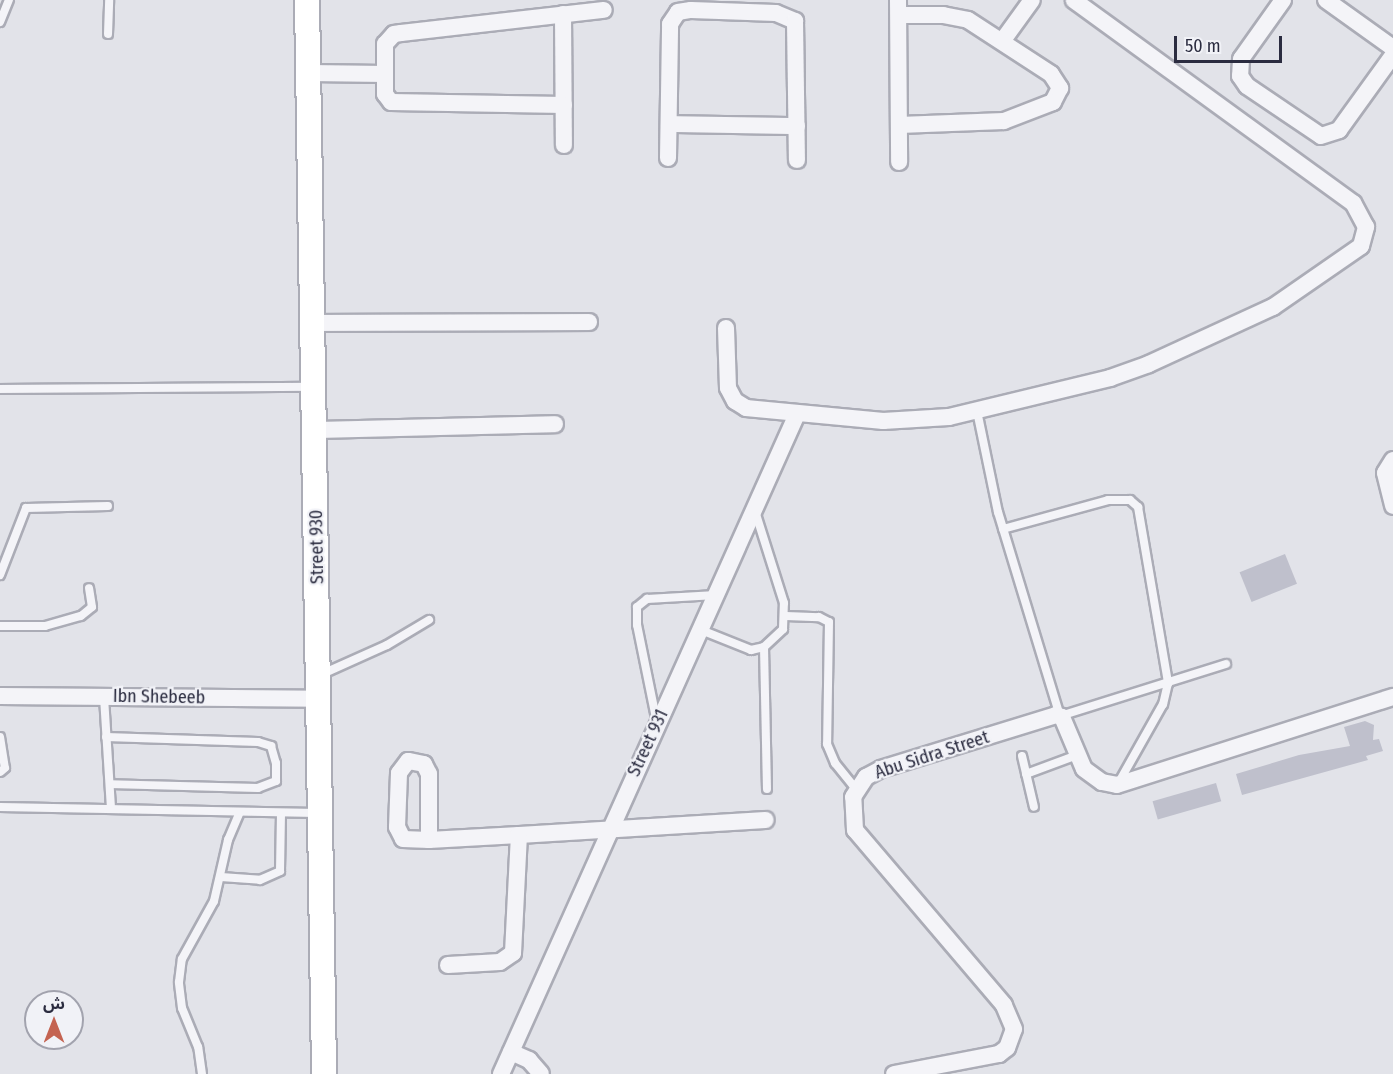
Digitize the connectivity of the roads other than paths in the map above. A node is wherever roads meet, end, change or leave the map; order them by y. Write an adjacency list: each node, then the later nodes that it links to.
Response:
1 (9, 0): 12 (lane)
2 (109, 0): 13 (lane)
3 (1032, 0): 14 (street)
4 (1074, 0): 32 (street)
5 (1283, 0): 16 (street)
6 (1326, 0): 15 (street)
7 (738, 6): 20 (street); 21 (street)
8 (310, 7): 17 (street, Street 930)
9 (898, 7): 14 (street); 22 (street)
10 (604, 10): 11 (street)
11 (563, 14): 18 (street); 19 (street)
12 (0, 22)
13 (108, 34)
14 (1003, 40): 22 (street)
15 (1393, 48)
16 (1393, 55)
17 (310, 73): 18 (street); 28 (street, Street 930)
18 (385, 75): 19 (street)
19 (564, 105): 23 (street)
20 (669, 124): 21 (street); 24 (street)
21 (797, 126): 25 (street)
22 (899, 126): 26 (street)
23 (564, 145)
24 (668, 158)
25 (797, 160)
26 (899, 162)
27 (589, 322): 28 (street)
28 (314, 323): 30 (street, Street 930)
29 (726, 328): 33 (street)
30 (314, 387): 31 (lane); 35 (street, Street 930)
31 (0, 389)
32 (977, 411): 33 (street); 40 (lane)
33 (797, 414): 39 (street, Street 931)
34 (555, 424): 35 (street)
35 (315, 430): 51 (street, Street 930)
36 (1393, 460): 38 (street)
37 (108, 506): 41 (lane)
38 (1393, 506)
39 (755, 511): 43 (street, Street 931); 44 (lane)
40 (1003, 530): 50 (lane); 55 (lane)
41 (0, 575)
42 (89, 588): 46 (lane)
43 (716, 596): 47 (street, Street 931); 56 (lane)
44 (786, 616): 48 (lane); 66 (lane)
45 (429, 620): 51 (lane)
46 (0, 626)
47 (700, 630): 48 (lane); 56 (street, Street 931)
48 (764, 647): 65 (lane)
49 (1226, 664): 50 (lane)
50 (1168, 683): 55 (lane); 64 (lane)
51 (319, 687): 53 (street, Ibn Shebeeb); 72 (street, Street 930)
52 (0, 696): 53 (street, Ibn Shebeeb)
53 (104, 697): 58 (lane)
54 (1393, 697): 64 (street)
55 (1060, 716): 59 (street); 66 (street, Abu Sidra Street)
56 (657, 724): 74 (street, Street 931)
57 (0, 737): 61 (lane)
58 (106, 737): 63 (lane); 63 (lane)
59 (1077, 755): 62 (lane); 64 (street)
60 (1022, 756): 62 (lane)
61 (0, 772)
62 (1026, 774): 68 (lane)
63 (110, 784): 69 (lane)
64 (1117, 785)
65 (767, 789)
66 (856, 789): 84 (street, Abu Sidra Street)
67 (0, 807): 69 (lane)
68 (1034, 807)
69 (111, 809): 70 (lane)
70 (240, 812): 71 (lane); 77 (lane)
71 (281, 813): 72 (lane); 77 (lane)
72 (320, 813): 81 (street, Street 930)
73 (766, 820): 74 (street)
74 (608, 830): 75 (street); 79 (street, Street 931)
75 (519, 835): 76 (street); 78 (street)
76 (429, 840)
77 (222, 877): 80 (lane)
78 (448, 965)
79 (511, 1052): 82 (street, Street 931); 83 (street)
80 (201, 1074)
81 (324, 1074)
82 (501, 1074)
83 (541, 1074)
84 (894, 1074)

